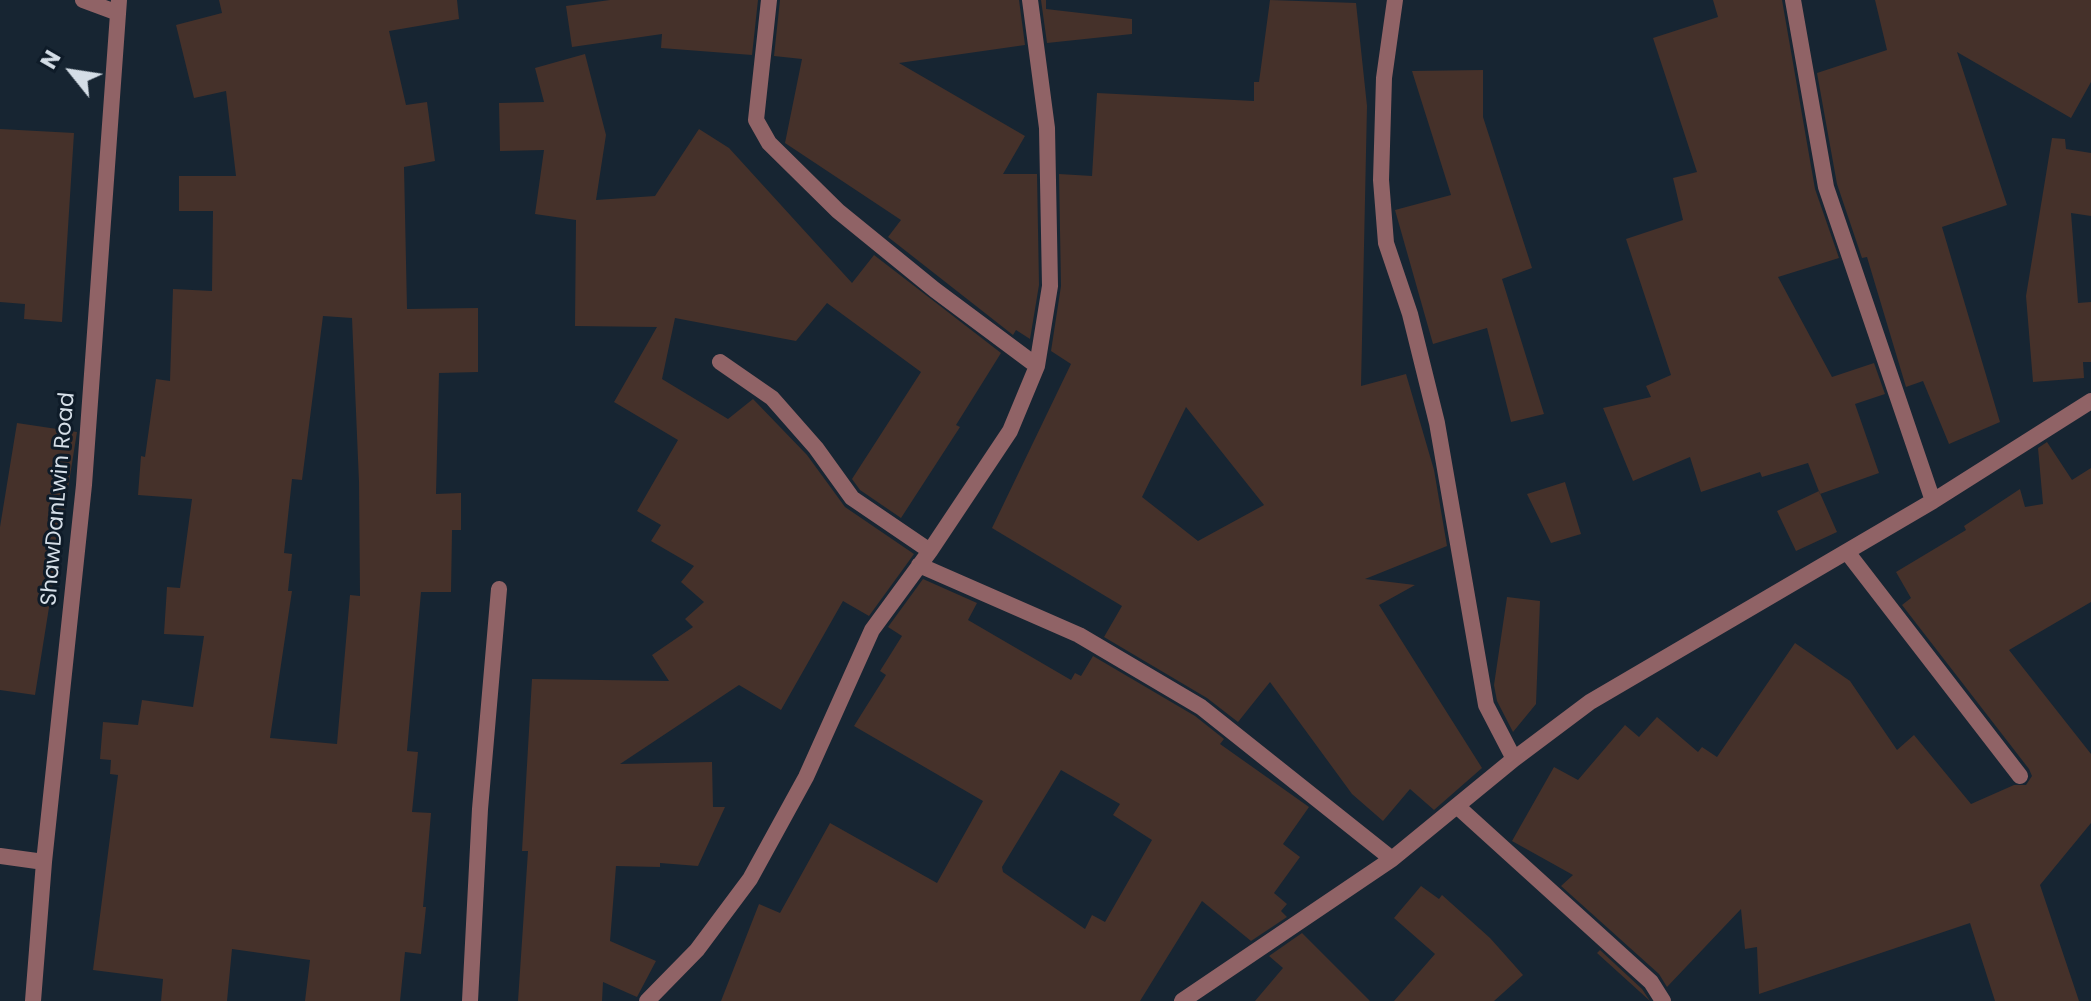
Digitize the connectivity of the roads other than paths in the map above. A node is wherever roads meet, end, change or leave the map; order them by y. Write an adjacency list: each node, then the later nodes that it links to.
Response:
1 (83, 0): 6 (street)
2 (769, 0): 8 (street)
3 (1030, 0): 8 (street)
4 (1395, 0): 15 (street)
5 (1793, 0): 10 (street)
6 (119, 6): 20 (street, ShawDanLwin Road)
7 (720, 362): 11 (street)
8 (1037, 366): 11 (street)
9 (2091, 401): 10 (street)
10 (1933, 501): 12 (street)
11 (930, 551): 13 (street)
12 (1847, 552): 15 (street); 16 (street)
13 (919, 565): 19 (street); 23 (street)
14 (499, 589): 22 (street)
15 (1514, 759): 17 (street)
16 (2020, 776)
17 (1458, 807): 19 (street); 25 (street)
18 (0, 856): 20 (street)
19 (1392, 859): 24 (street)
20 (44, 862): 21 (street, ShawDanLwin Road)
21 (33, 1001)
22 (470, 1001)
23 (647, 1001)
24 (1182, 1001)
25 (1663, 1001)

